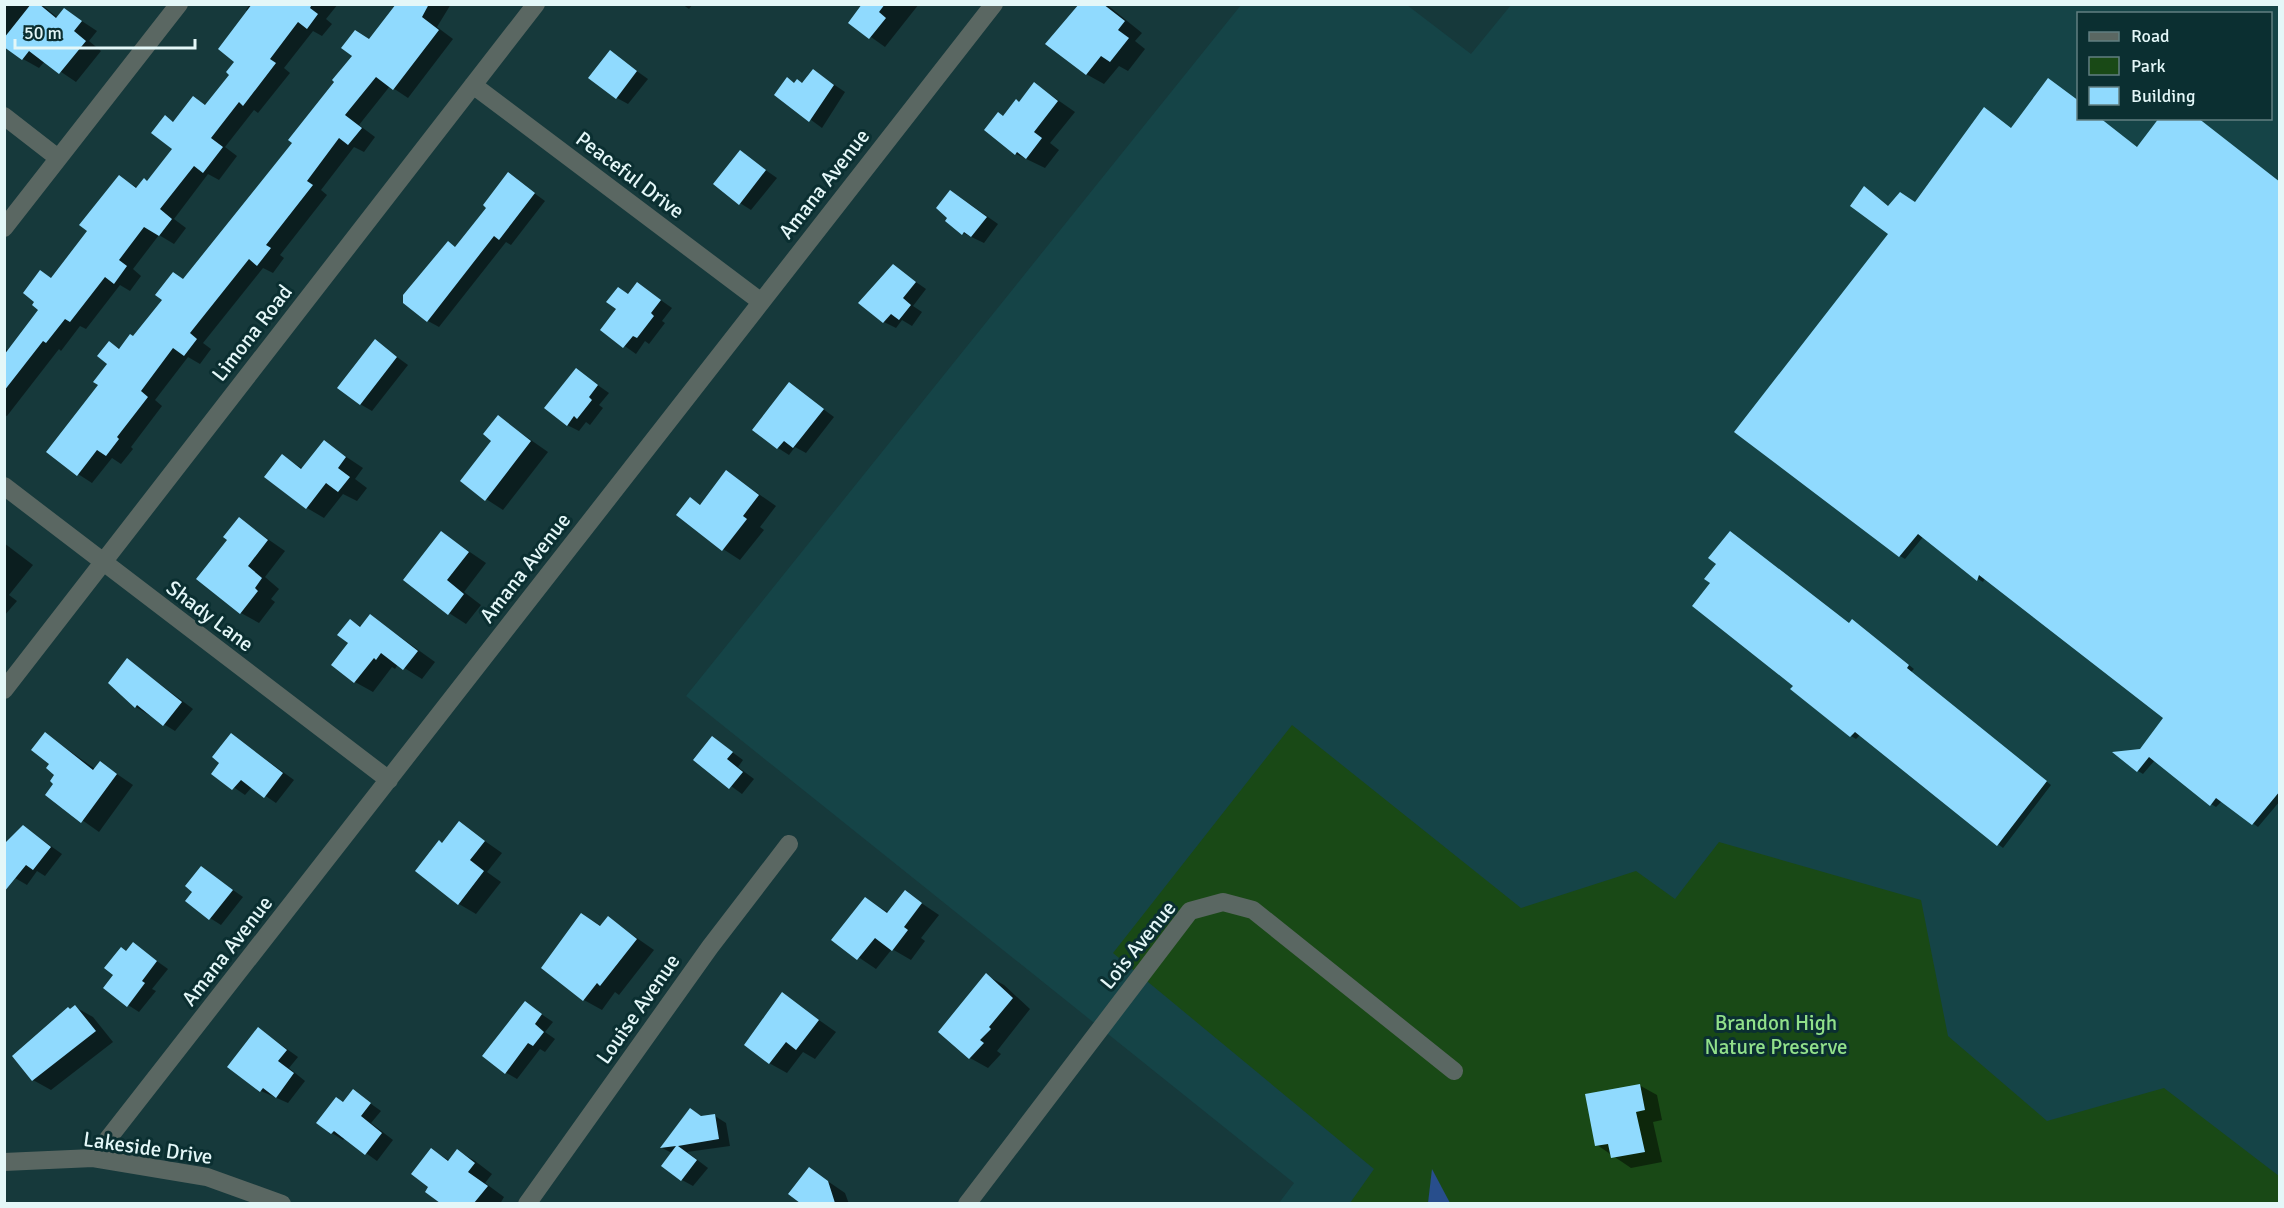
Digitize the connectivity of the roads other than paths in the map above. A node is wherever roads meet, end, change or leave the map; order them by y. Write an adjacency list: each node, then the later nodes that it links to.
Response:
1 (179, 4): 6 (street)
2 (536, 4): 4 (street, Limona Road)
3 (994, 4): 8 (street, Amana Avenue)
4 (473, 85): 8 (street, Peaceful Drive); 10 (street, Limona Road)
5 (4, 116): 6 (street)
6 (58, 158): 7 (street)
7 (4, 228)
8 (760, 301): 12 (street, Amana Avenue)
9 (4, 486): 10 (street, Shady Lane)
10 (103, 563): 11 (street, Limona Road); 12 (street, Shady Lane)
11 (4, 690)
12 (389, 780): 15 (street, Amana Avenue)
13 (789, 844): 18 (street, Louise Avenue)
14 (1454, 1071): 19 (street, Lois Avenue)
15 (93, 1158): 16 (street, Lakeside Drive); 17 (street, Lakeside Drive)
16 (4, 1162)
17 (282, 1203)
18 (527, 1203)
19 (967, 1203)

